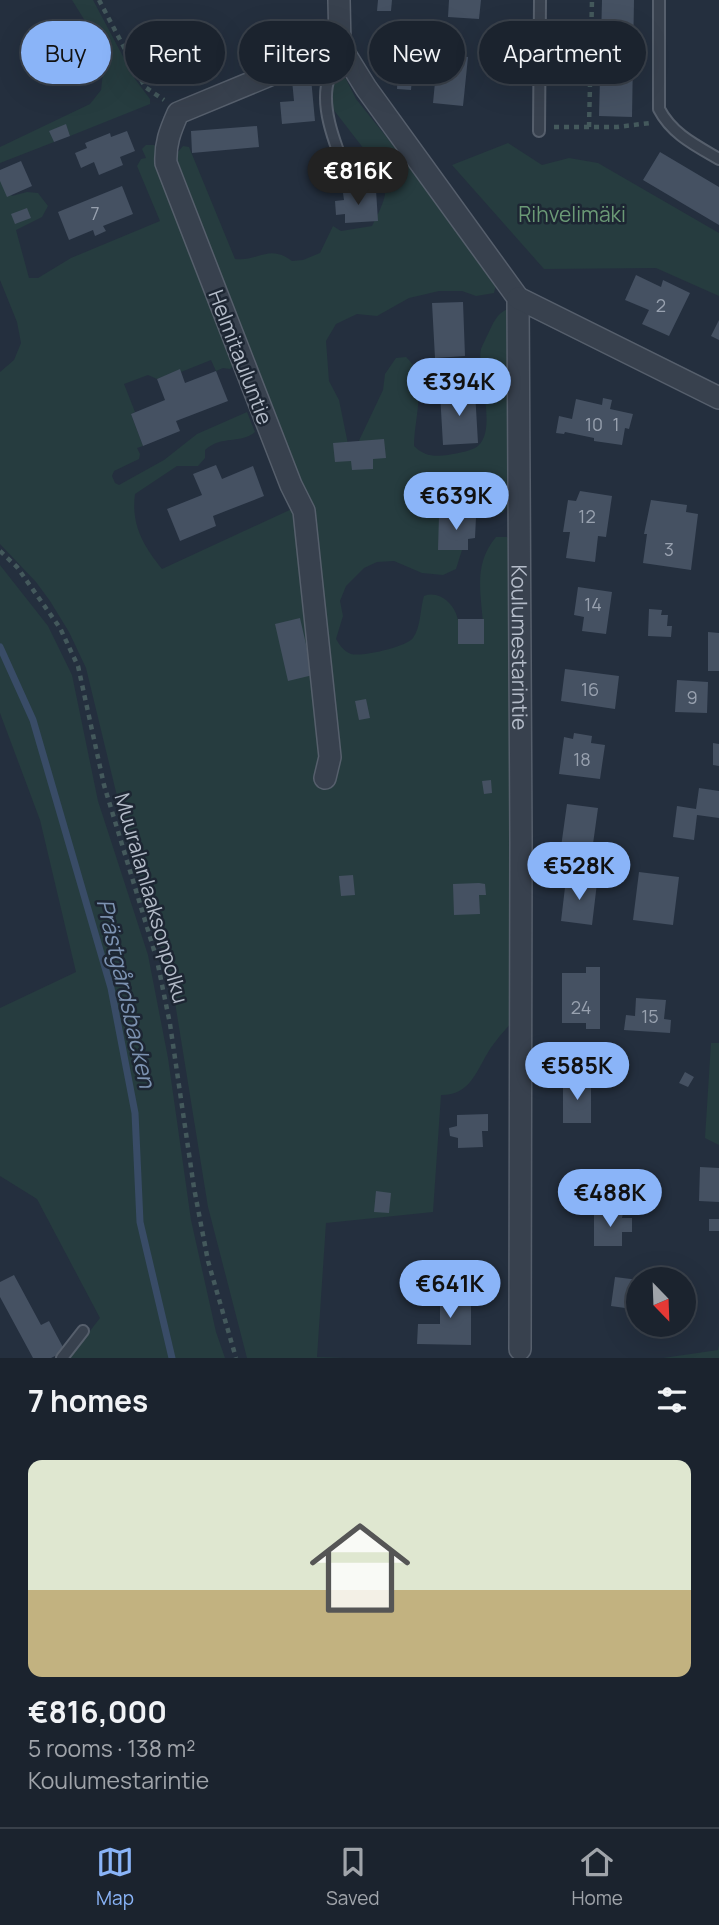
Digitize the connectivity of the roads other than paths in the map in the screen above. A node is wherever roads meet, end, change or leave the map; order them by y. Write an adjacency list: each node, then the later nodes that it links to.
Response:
1 (339, 0): 4 (street)
2 (540, 0): 8 (lane)
3 (659, 0): 9 (lane)
4 (340, 21)
5 (355, 71): 11 (street)
6 (253, 84): 13 (street, Helmitauluntie)
7 (329, 84): 10 (lane)
8 (539, 131)
9 (719, 159)
10 (346, 172)
11 (517, 298): 12 (street); 15 (street, Koulumestarintie)
12 (719, 398)
13 (326, 778)
14 (83, 1331): 16 (lane)
15 (520, 1349)
16 (62, 1358)

